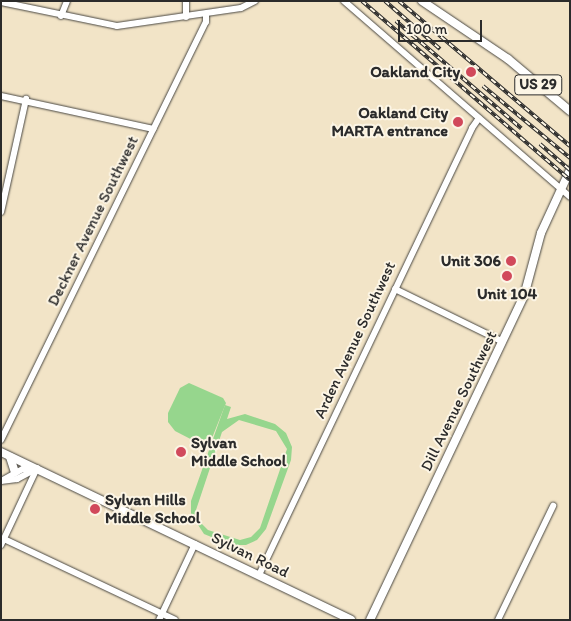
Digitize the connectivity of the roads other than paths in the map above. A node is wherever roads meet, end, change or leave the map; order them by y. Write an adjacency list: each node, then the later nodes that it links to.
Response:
1 (67, 1): 8 (street)
2 (186, 1): 9 (street)
3 (255, 1): 7 (street)
4 (344, 1): 15 (street)
5 (422, 1): 12 (main road, US 29)
6 (1, 2): 8 (street)
7 (206, 14): 9 (street); 16 (street, Deckner Avenue Southwest)
8 (61, 16): 9 (street)
9 (186, 17)
10 (1, 96): 11 (street)
11 (26, 99): 16 (street); 20 (street)
12 (556, 100): 13 (main road); 14 (main road, US 29)
13 (570, 105)
14 (570, 110)
15 (480, 118): 18 (street); 21 (street, Arden Avenue Southwest)
16 (153, 129): 23 (street, Deckner Avenue Southwest)
17 (570, 170): 18 (main road, Dill Avenue Southwest)
18 (560, 189): 19 (street); 22 (main road, Dill Avenue Southwest)
19 (570, 197)
20 (1, 212)
21 (395, 289): 22 (street); 33 (street, Arden Avenue Southwest)
22 (503, 342): 37 (main road, Dill Avenue Southwest)
23 (1, 440)
24 (5, 453): 25 (main road, Sylvan Road); 26 (main road)
25 (37, 468): 26 (street); 27 (street); 29 (street); 32 (main road, Sylvan Road)
26 (15, 472): 28 (street)
27 (12, 480): 28 (street); 29 (street)
28 (1, 481)
29 (26, 492): 31 (street)
30 (553, 506): 38 (street)
31 (2, 542): 34 (street)
32 (195, 544): 33 (main road, Sylvan Road); 34 (street)
33 (259, 575): 36 (main road, Sylvan Road)
34 (160, 617): 35 (street)
35 (175, 620)
36 (351, 620)
37 (370, 620)
38 (498, 620)

